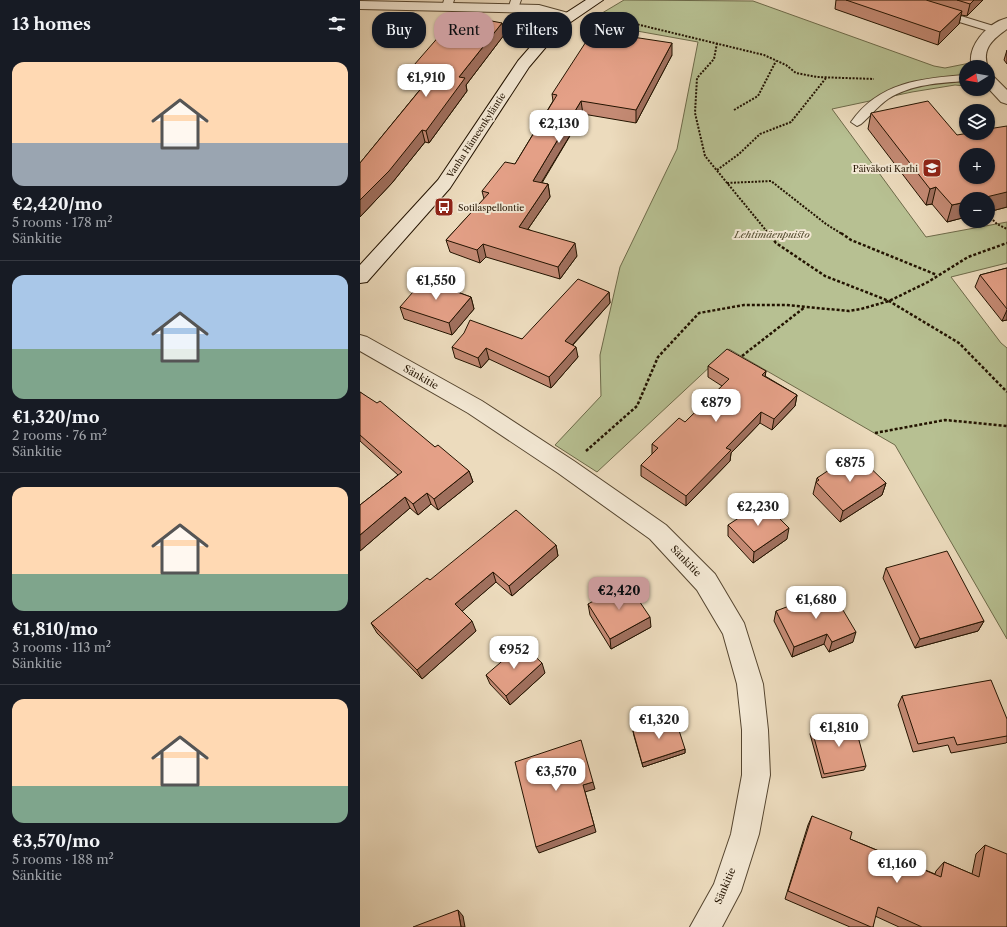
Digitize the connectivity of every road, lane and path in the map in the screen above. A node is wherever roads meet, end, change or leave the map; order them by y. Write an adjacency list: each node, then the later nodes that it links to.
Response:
1 (596, 0): 7 (street, Vanha Hämeenkyläntie)
2 (898, 0): 9 (lane)
3 (448, 3): 4 (street); 5 (street)
4 (515, 4): 6 (street)
5 (360, 5)
6 (547, 12)
7 (572, 14)
8 (639, 25): 10 (path)
9 (1002, 26): 12 (street)
10 (717, 43): 13 (path); 21 (path)
11 (537, 48): 27 (street, Vanha Hämeenkyläntie)
12 (978, 60)
13 (777, 61): 14 (path); 19 (path)
14 (826, 77): 16 (path); 21 (path)
15 (959, 78): 20 (lane)
16 (879, 79)
17 (995, 86): 18 (street)
18 (1007, 99)
19 (734, 110)
20 (857, 122)
21 (717, 170): 22 (path)
22 (727, 183): 26 (path); 28 (path)
23 (995, 222): 24 (path)
24 (1007, 229)
25 (1007, 243): 26 (path)
26 (937, 276): 28 (path)
27 (360, 277)
28 (889, 301): 29 (path); 32 (path)
29 (806, 307): 31 (path); 35 (path)
30 (360, 342): 35 (street, Sänkitie)
31 (742, 356)
32 (1007, 392)
33 (1007, 426): 34 (path)
34 (874, 433)
35 (566, 467): 36 (street, Sänkitie)
36 (705, 927)

